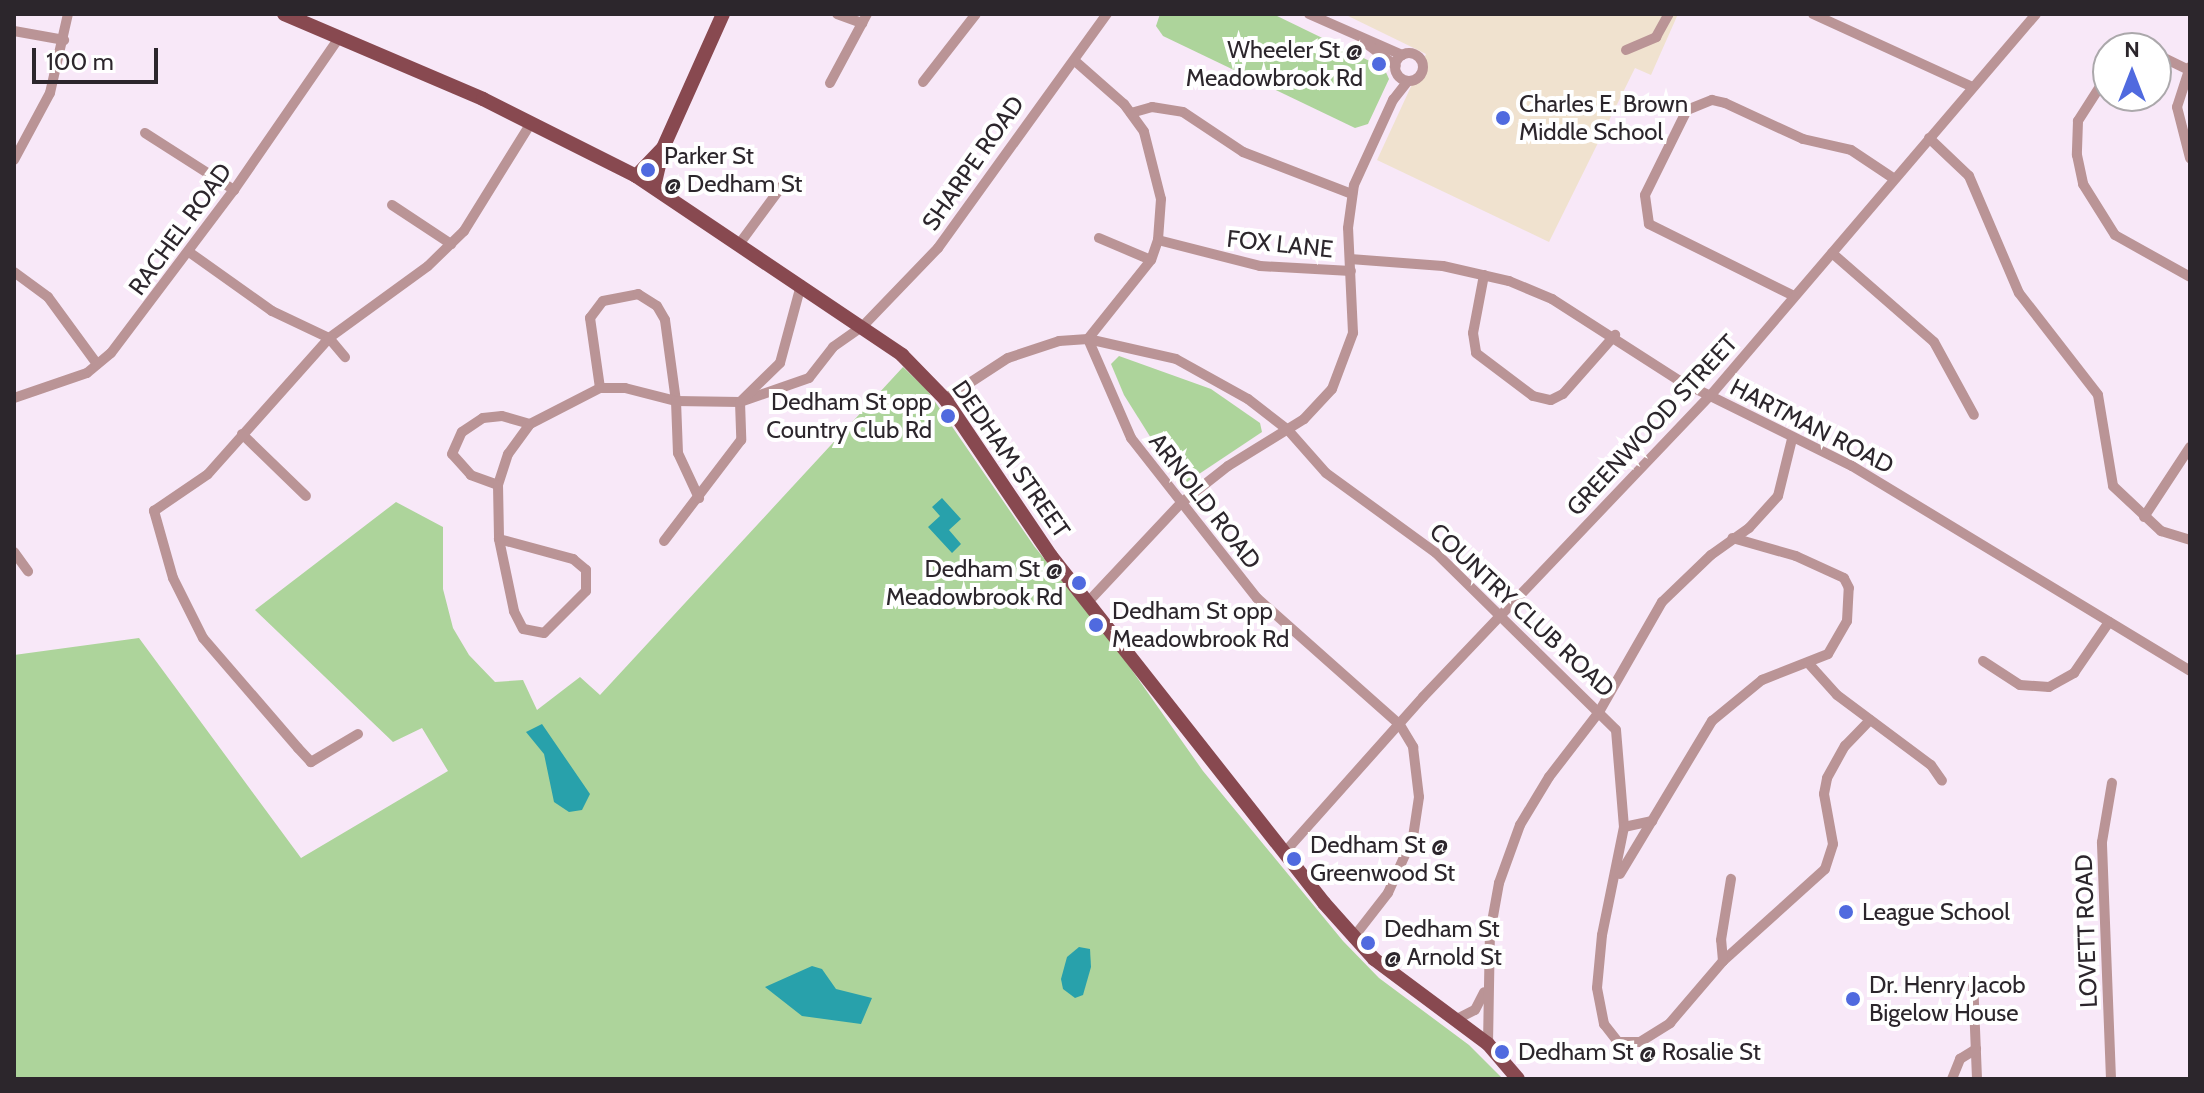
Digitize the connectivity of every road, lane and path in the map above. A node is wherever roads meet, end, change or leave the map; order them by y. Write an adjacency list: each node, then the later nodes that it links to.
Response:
1 (68, 14): 15 (street)
2 (284, 14): 14 (main road, DEDHAM STREET)
3 (723, 14): 29 (main road)
4 (837, 14): 11 (street)
5 (976, 14): 21 (street)
6 (1107, 14): 18 (street, SHARPE ROAD)
7 (1309, 14): 13 (street)
8 (1669, 14): 16 (street)
9 (1813, 14): 23 (street)
10 (2036, 14): 23 (street, GREENWOOD STREET)
11 (864, 19): 22 (street)
12 (14, 31): 15 (street)
13 (1355, 36): 17 (street); 20 (street)
14 (339, 38): 26 (main road, DEDHAM STREET); 36 (street, RACHEL ROAD)
15 (64, 40): 31 (street)
16 (1626, 50)
17 (1402, 55): 20 (street); 20 (street)
18 (1075, 61): 25 (street); 53 (street, SHARPE ROAD)
19 (2190, 68): 30 (street)
20 (1401, 74): 37 (street)
21 (923, 82)
22 (830, 83)
23 (1970, 86): 28 (street, GREENWOOD STREET)
24 (2092, 99): 50 (street)
25 (1131, 113): 37 (street); 40 (street)
26 (531, 123): 32 (main road, DEDHAM STREET); 42 (street)
27 (145, 133): 36 (street)
28 (1929, 138): 33 (street, GREENWOOD STREET); 75 (street)
29 (663, 148): 32 (main road); 35 (main road)
30 (2190, 158)
31 (14, 160)
32 (636, 176): 35 (main road, DEDHAM STREET)
33 (1893, 178): 44 (street, GREENWOOD STREET); 52 (street)
34 (785, 182): 41 (street)
35 (654, 187): 41 (main road, DEDHAM STREET)
36 (234, 190): 43 (street, RACHEL ROAD)
37 (1352, 194): 45 (street)
38 (392, 205): 42 (street)
39 (1099, 238): 46 (street)
40 (1158, 240): 46 (street); 47 (street, FOX LANE)
41 (740, 243): 51 (main road, DEDHAM STREET)
42 (451, 244): 55 (street)
43 (189, 252): 55 (street); 58 (street, RACHEL ROAD)
44 (1832, 253): 52 (street, GREENWOOD STREET); 65 (street)
45 (1350, 259): 47 (street); 49 (street, HARTMAN ROAD)
46 (1151, 260): 56 (street)
47 (1351, 271): 67 (street)
48 (14, 272): 58 (street)
49 (1484, 275): 54 (street, HARTMAN ROAD); 54 (street)
50 (2190, 277)
51 (801, 285): 53 (main road, DEDHAM STREET); 64 (street)
52 (1794, 296): 60 (street, GREENWOOD STREET)
53 (862, 327): 62 (main road, DEDHAM STREET); 64 (street, SHARPE ROAD)
54 (1615, 335): 60 (street, HARTMAN ROAD)
55 (329, 338): 57 (street); 68 (street)
56 (1088, 339): 62 (street, COUNTRY CLUB ROAD); 67 (street, COUNTRY CLUB ROAD); 74 (street, ARNOLD ROAD)
57 (345, 357)
58 (97, 364): 61 (street, RACHEL ROAD)
59 (600, 388): 63 (street); 63 (street); 66 (street)
60 (1710, 396): 69 (street, HARTMAN ROAD); 83 (street, GREENWOOD STREET)
61 (14, 398)
62 (945, 399): 82 (main road, DEDHAM STREET)
63 (676, 401): 64 (street); 73 (street)
64 (740, 402): 73 (street)
65 (1974, 415)
66 (530, 424): 71 (street); 71 (street)
67 (1288, 430): 74 (street); 83 (street, COUNTRY CLUB ROAD)
68 (242, 434): 72 (street); 91 (street)
69 (1792, 439): 76 (street); 84 (street, HARTMAN ROAD)
70 (2190, 447): 75 (street)
71 (498, 485): 77 (street)
72 (306, 496)
73 (699, 498): 79 (street)
74 (1181, 503): 82 (street); 90 (street, ARNOLD ROAD)
75 (2144, 517): 78 (street)
76 (1733, 538): 86 (street); 88 (street)
77 (499, 539): 77 (street)
78 (2190, 540)
79 (664, 541)
80 (14, 552): 81 (street)
81 (28, 571)
82 (1088, 602): 96 (main road, DEDHAM STREET)
83 (1500, 617): 88 (street, COUNTRY CLUB ROAD); 90 (street, GREENWOOD STREET)
84 (2109, 622): 85 (street); 87 (street, HARTMAN ROAD)
85 (1983, 661)
86 (1810, 665): 89 (street); 94 (street)
87 (2190, 671)
88 (1599, 712): 95 (street, COUNTRY CLUB ROAD); 102 (street)
89 (1870, 720): 92 (street); 100 (street, COUNTRY CLUB ROAD)
90 (1400, 725): 96 (street, GREENWOOD STREET); 99 (street, ARNOLD ROAD)
91 (358, 734)
92 (1942, 781)
93 (2112, 783): 109 (street, LOVETT ROAD)
94 (1652, 821): 95 (street); 98 (street)
95 (1624, 827): 98 (street, COUNTRY CLUB ROAD)
96 (1284, 853): 99 (main road, DEDHAM STREET)
97 (1731, 879): 100 (street)
98 (1615, 883): 100 (street, COUNTRY CLUB ROAD)
99 (1353, 938): 103 (main road, DEDHAM STREET)
100 (1723, 961)
101 (1973, 979): 105 (street)
102 (1487, 987): 103 (street); 104 (street)
103 (1455, 1020): 104 (main road, DEDHAM STREET)
104 (1488, 1044): 106 (main road, DEDHAM STREET)
105 (1976, 1049): 107 (street); 108 (street)
106 (1518, 1079)
107 (1952, 1079)
108 (1977, 1079)
109 (2111, 1079)

